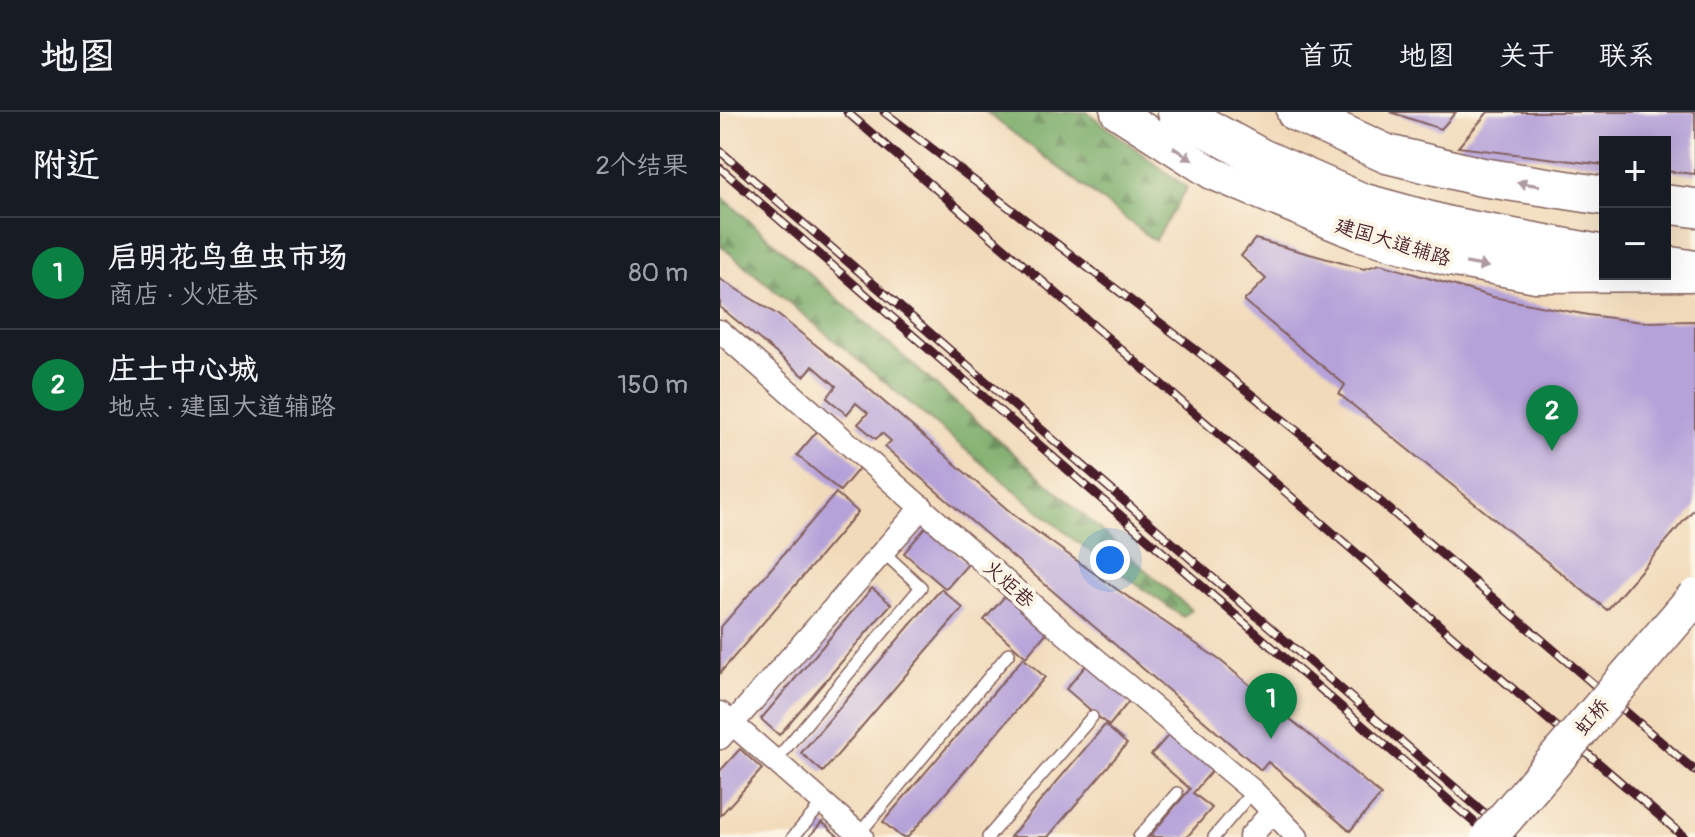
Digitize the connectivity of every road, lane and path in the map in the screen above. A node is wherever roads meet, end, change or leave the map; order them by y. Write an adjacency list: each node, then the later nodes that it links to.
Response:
1 (1117, 112): 11 (main road, 建国大道辅路, one-way to 11)
2 (1177, 112): 8 (highway)
3 (1229, 112): 9 (highway)
4 (1296, 112): 5 (highway, one-way to 4)
5 (1599, 195)
6 (1671, 205): 7 (highway)
7 (1695, 208)
8 (1599, 254)
9 (1599, 254)
10 (1671, 266): 11 (highway)
11 (1695, 272)
12 (720, 331): 13 (street, 火炬巷)
13 (922, 507): 14 (street); 20 (street, 火炬巷)
14 (883, 552): 18 (street); 19 (lane)
15 (1695, 597): 31 (main road, 虹桥, bridge)
16 (1009, 653): 24 (lane)
17 (1092, 717): 26 (lane)
18 (724, 725): 19 (street)
19 (775, 761): 22 (street)
20 (1253, 791): 23 (street, 火炬巷); 28 (lane)
21 (1177, 793): 27 (lane)
22 (823, 803): 24 (street); 25 (lane)
23 (1272, 812): 29 (street); 30 (street, 火炬巷)
24 (861, 835)
25 (793, 837)
26 (988, 837)
27 (1139, 837)
28 (1214, 837)
29 (1250, 837)
30 (1297, 837)
31 (1489, 837)

